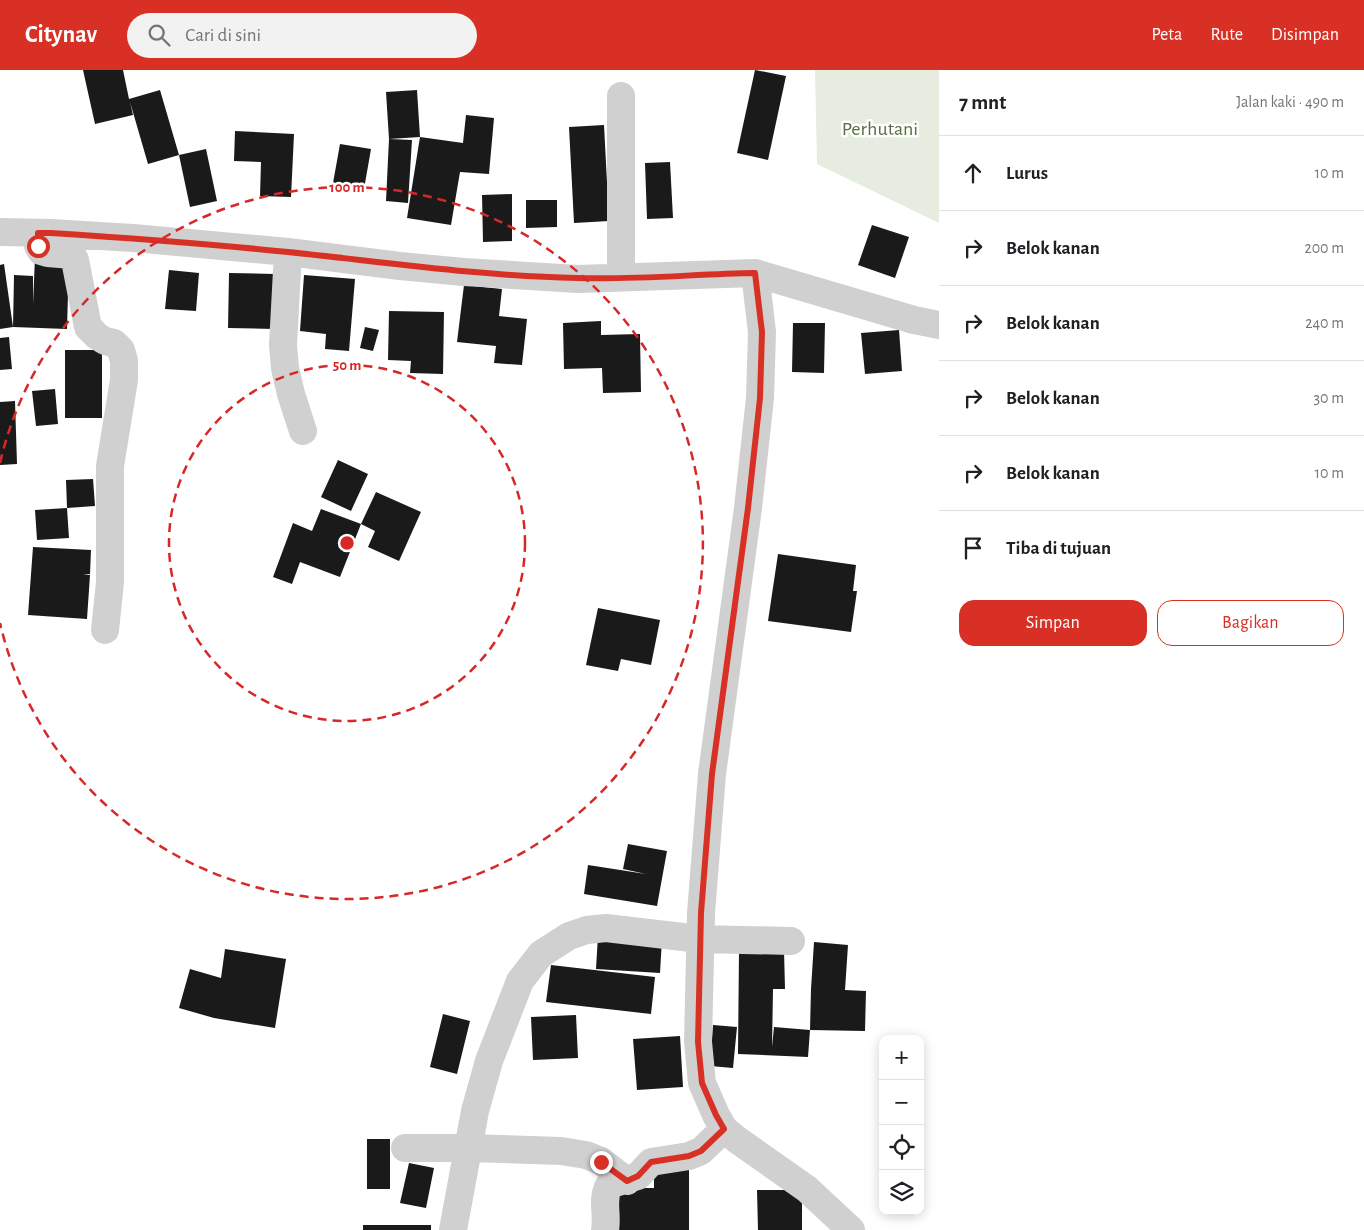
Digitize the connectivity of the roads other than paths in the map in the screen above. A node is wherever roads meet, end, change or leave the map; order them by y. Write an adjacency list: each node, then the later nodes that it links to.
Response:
1 (621, 96): 6 (street)
2 (0, 232): 3 (street)
3 (38, 233): 4 (street); 9 (street)
4 (288, 252): 6 (street); 8 (street)
5 (755, 273): 6 (street); 7 (street); 10 (street)
6 (621, 278)
7 (939, 325)
8 (303, 431)
9 (105, 630)
10 (700, 939): 11 (street); 12 (street); 14 (street)
11 (791, 941)
12 (724, 1129): 15 (street); 18 (street)
13 (404, 1148): 14 (street)
14 (469, 1148): 15 (street); 16 (street)
15 (627, 1181): 17 (street)
16 (453, 1230)
17 (605, 1230)
18 (851, 1230)

